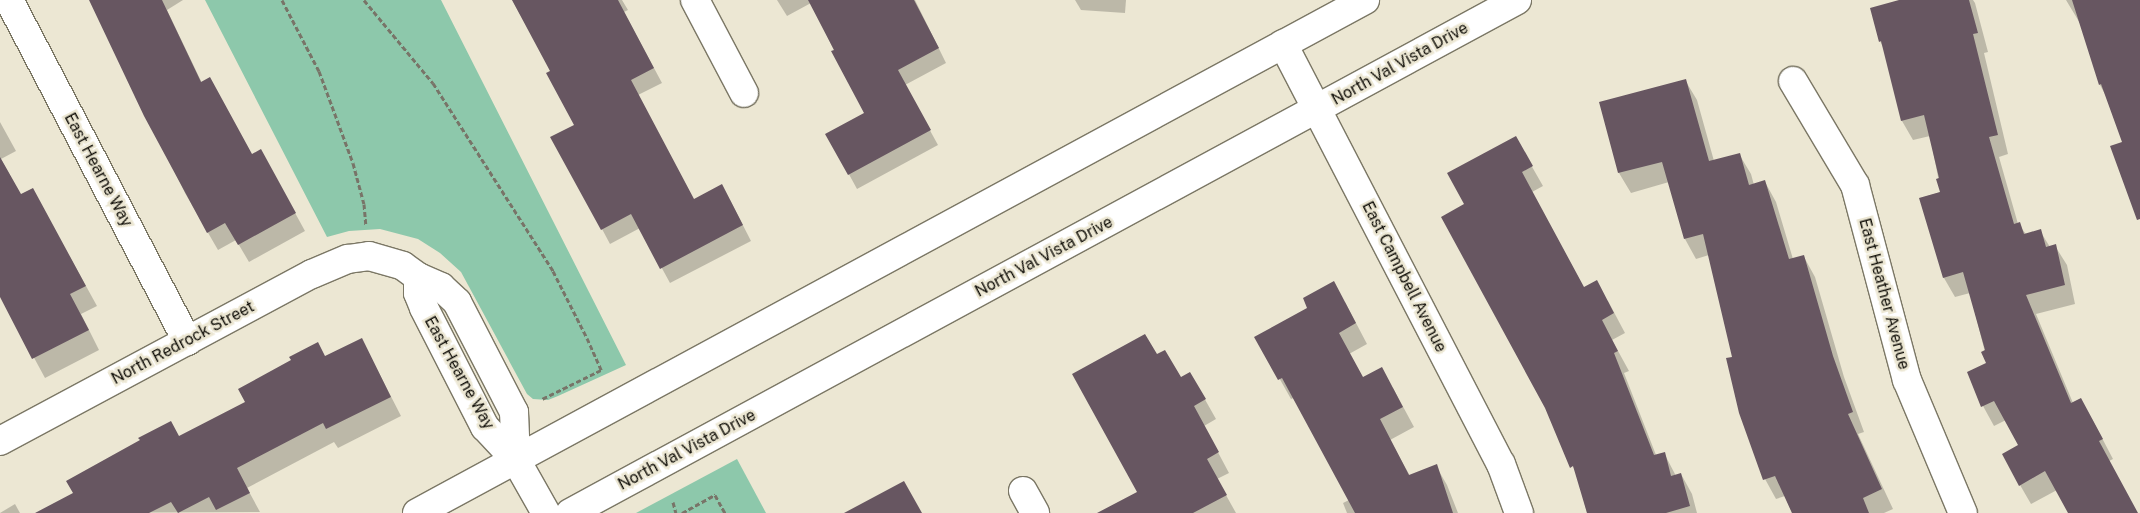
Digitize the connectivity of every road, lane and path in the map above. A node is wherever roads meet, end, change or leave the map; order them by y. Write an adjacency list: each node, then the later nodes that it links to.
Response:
1 (9, 0): 12 (street, East Hearne Way)
2 (282, 0): 11 (path)
3 (364, 0): 13 (path)
4 (696, 0): 9 (street)
5 (1365, 0): 7 (street)
6 (1517, 0): 10 (street, North Val Vista Drive)
7 (1283, 44): 10 (street, East Campbell Avenue); 15 (street)
8 (1793, 81): 24 (street, East Heather Avenue)
9 (744, 93)
10 (1317, 109): 19 (street, North Val Vista Drive); 23 (street, East Campbell Avenue)
11 (369, 256): 12 (street, North Redrock Street); 15 (street, East Hearne Way)
12 (187, 341): 14 (street, North Redrock Street)
13 (542, 399)
14 (0, 441)
15 (516, 460): 17 (street); 18 (street, East Hearne Way)
16 (673, 502): 20 (path)
17 (417, 513)
18 (546, 513)
19 (570, 513)
20 (676, 513)
21 (682, 513): 22 (path)
22 (725, 513)
23 (1519, 513)
24 (1963, 513)

